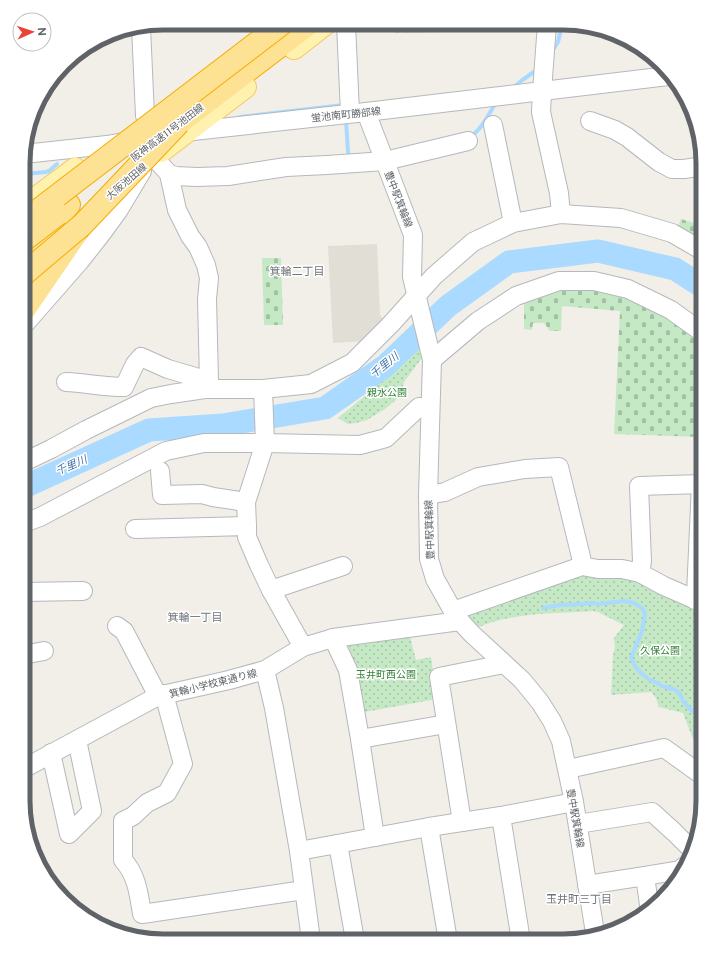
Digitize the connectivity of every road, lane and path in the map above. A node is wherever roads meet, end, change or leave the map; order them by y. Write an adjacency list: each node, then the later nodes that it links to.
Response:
1 (259, 30): 11 (main road)
2 (274, 30): 25 (highway, 阪神高速11号池田線, bridge)
3 (301, 30): 14 (highway, 阪神高速11号池田線)
4 (318, 30): 14 (main road, 大阪池田線)
5 (347, 30): 10 (street, 豊中駅箕輪線)
6 (547, 30): 9 (street)
7 (141, 32): 11 (street)
8 (664, 76): 9 (street, 蛍池南町勝部線)
9 (542, 91): 10 (street, 蛍池南町勝部線); 24 (street)
10 (358, 112): 14 (street, 蛍池南町勝部線); 19 (street, 豊中駅箕輪線)
11 (145, 116): 16 (main road)
12 (590, 121): 20 (street)
13 (493, 125): 26 (street)
14 (183, 127): 16 (street, 蛍池南町勝部線); 18 (main road, 大阪池田線); 23 (highway, 阪神高速11号池田線, bridge); 27 (highway, bridge)
15 (468, 141): 19 (street)
16 (107, 145): 17 (street, 蛍池南町勝部線); 22 (main road)
17 (31, 153)
18 (151, 159): 21 (street); 32 (main road, 大阪池田線); 38 (street)
19 (385, 161): 21 (street); 36 (street, 豊中駅箕輪線)
20 (696, 167)
21 (169, 174): 42 (street)
22 (30, 202)
23 (69, 205): 28 (highway, 阪神高速11号池田線, bridge); 29 (highway, bridge); 31 (highway)
24 (561, 214): 26 (street); 30 (street)
25 (30, 215)
26 (513, 222): 36 (street)
27 (82, 225): 33 (highway, bridge); 34 (highway, bridge); 35 (highway, bridge); 37 (highway, bridge)
28 (30, 235)
29 (30, 241)
30 (696, 247)
31 (30, 248)
32 (30, 264)
33 (30, 269)
34 (30, 278)
35 (30, 288)
36 (417, 297): 40 (street, 豊中駅箕輪線); 43 (street)
37 (30, 301)
38 (30, 318)
39 (696, 328): 40 (street)
40 (432, 358): 44 (street, 豊中駅箕輪線)
41 (66, 382): 42 (street)
42 (211, 385): 43 (street); 46 (street)
43 (263, 391): 45 (street)
44 (430, 408): 45 (street); 49 (street, 豊中駅箕輪線)
45 (265, 442): 50 (street); 51 (street)
46 (30, 459)
47 (160, 471): 50 (street)
48 (696, 484): 56 (street)
49 (428, 495): 55 (street); 61 (street, 豊中駅箕輪線)
50 (246, 502): 52 (street)
51 (30, 521)
52 (247, 526): 53 (street); 57 (street)
53 (135, 529)
54 (343, 566): 57 (street)
55 (582, 566): 56 (street); 61 (street, 箕輪小学校東通り線)
56 (640, 573): 60 (street)
57 (271, 590): 64 (street)
58 (83, 591): 59 (street)
59 (30, 592)
60 (696, 600)
61 (457, 616): 63 (street, 箕輪小学校東通り線); 67 (street, 豊中駅箕輪線)
62 (117, 626): 69 (street)
63 (333, 638): 64 (street, 箕輪小学校東通り線); 71 (street)
64 (303, 647): 68 (street, 箕輪小学校東通り線)
65 (44, 651): 66 (street)
66 (30, 654)
67 (504, 664): 70 (street); 75 (street, 豊中駅箕輪線)
68 (265, 670): 69 (street, 箕輪小学校東通り線); 85 (street)
69 (161, 695): 72 (street, 箕輪小学校東通り線); 89 (street)
70 (446, 724): 71 (street); 79 (street)
71 (360, 739): 82 (street)
72 (77, 740): 73 (street, 箕輪小学校東通り線); 73 (street)
73 (52, 753): 74 (street, 箕輪小学校東通り線)
74 (30, 765)
75 (568, 769): 76 (street); 77 (street, 豊中駅箕輪線)
76 (696, 771)
77 (574, 802): 78 (street); 80 (street, 豊中駅箕輪線)
78 (501, 816): 79 (street); 95 (street)
79 (462, 822): 81 (street)
80 (578, 824): 84 (street); 88 (street, 豊中駅箕輪線)
81 (429, 827): 82 (street); 94 (street)
82 (375, 837): 83 (street)
83 (338, 844): 85 (street); 93 (street)
84 (688, 846)
85 (299, 851): 89 (street)
86 (675, 873): 87 (street)
87 (645, 876): 88 (street); 90 (street)
88 (587, 884): 91 (street, 豊中駅箕輪線)
89 (304, 890): 92 (street)
90 (649, 903)
91 (594, 930)
92 (310, 934)
93 (354, 934)
94 (447, 934)
95 (520, 934)

